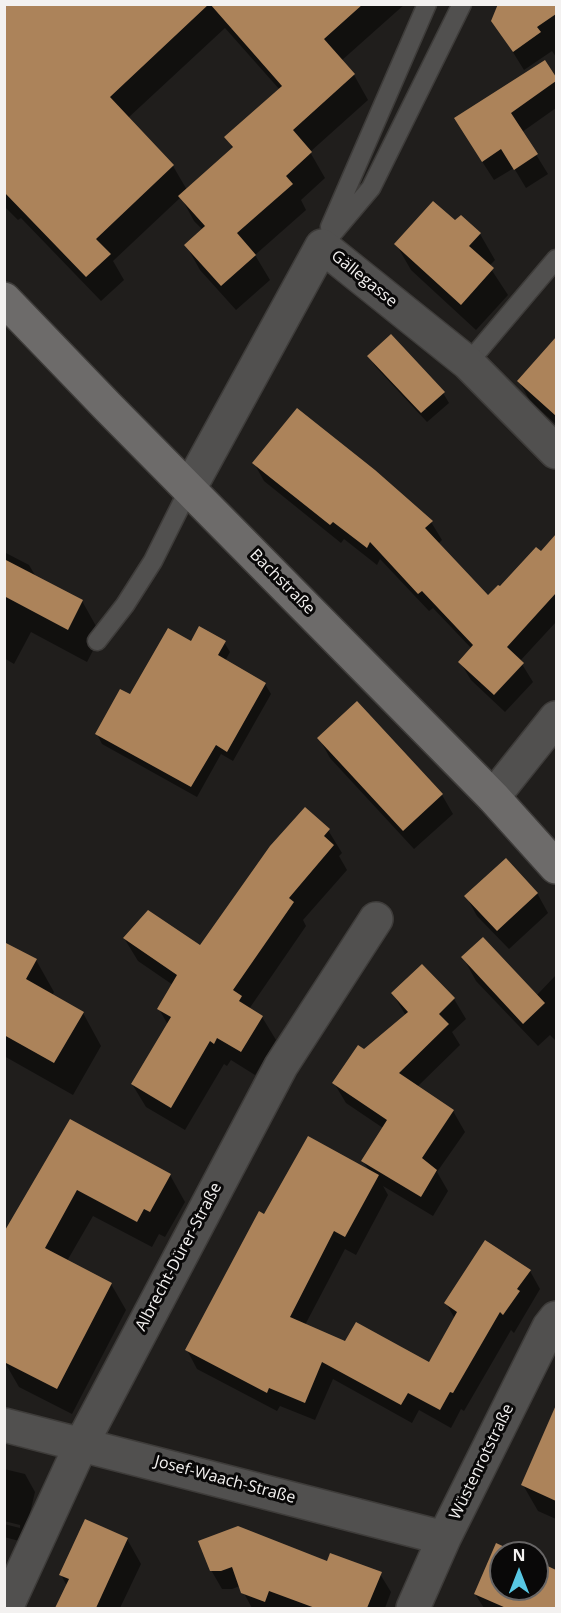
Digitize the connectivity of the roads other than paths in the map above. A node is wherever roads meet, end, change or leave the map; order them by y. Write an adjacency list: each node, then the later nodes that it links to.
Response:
1 (427, 4): 3 (lane)
2 (462, 4): 3 (lane)
3 (322, 246): 6 (street, Gällegasse); 8 (street, Gällegasse)
4 (556, 260): 6 (lane)
5 (4, 299): 8 (street, Bachstraße)
6 (468, 363): 7 (street, Gällegasse)
7 (556, 452)
8 (189, 489): 9 (lane); 11 (street, Bachstraße)
9 (96, 641)
10 (556, 718): 11 (street)
11 (493, 797): 12 (street, Bachstraße)
12 (556, 867)
13 (376, 919): 16 (street, Albrecht-Dürer-Straße)
14 (556, 1318): 17 (street, Wüstenrotstraße)
15 (4, 1425): 16 (street, Josef-Waach-Straße)
16 (82, 1443): 17 (street, Josef-Waach-Straße); 18 (street, Albrecht-Dürer-Straße)
17 (444, 1538): 19 (street, Wüstenrotstraße)
18 (6, 1608)
19 (413, 1608)

